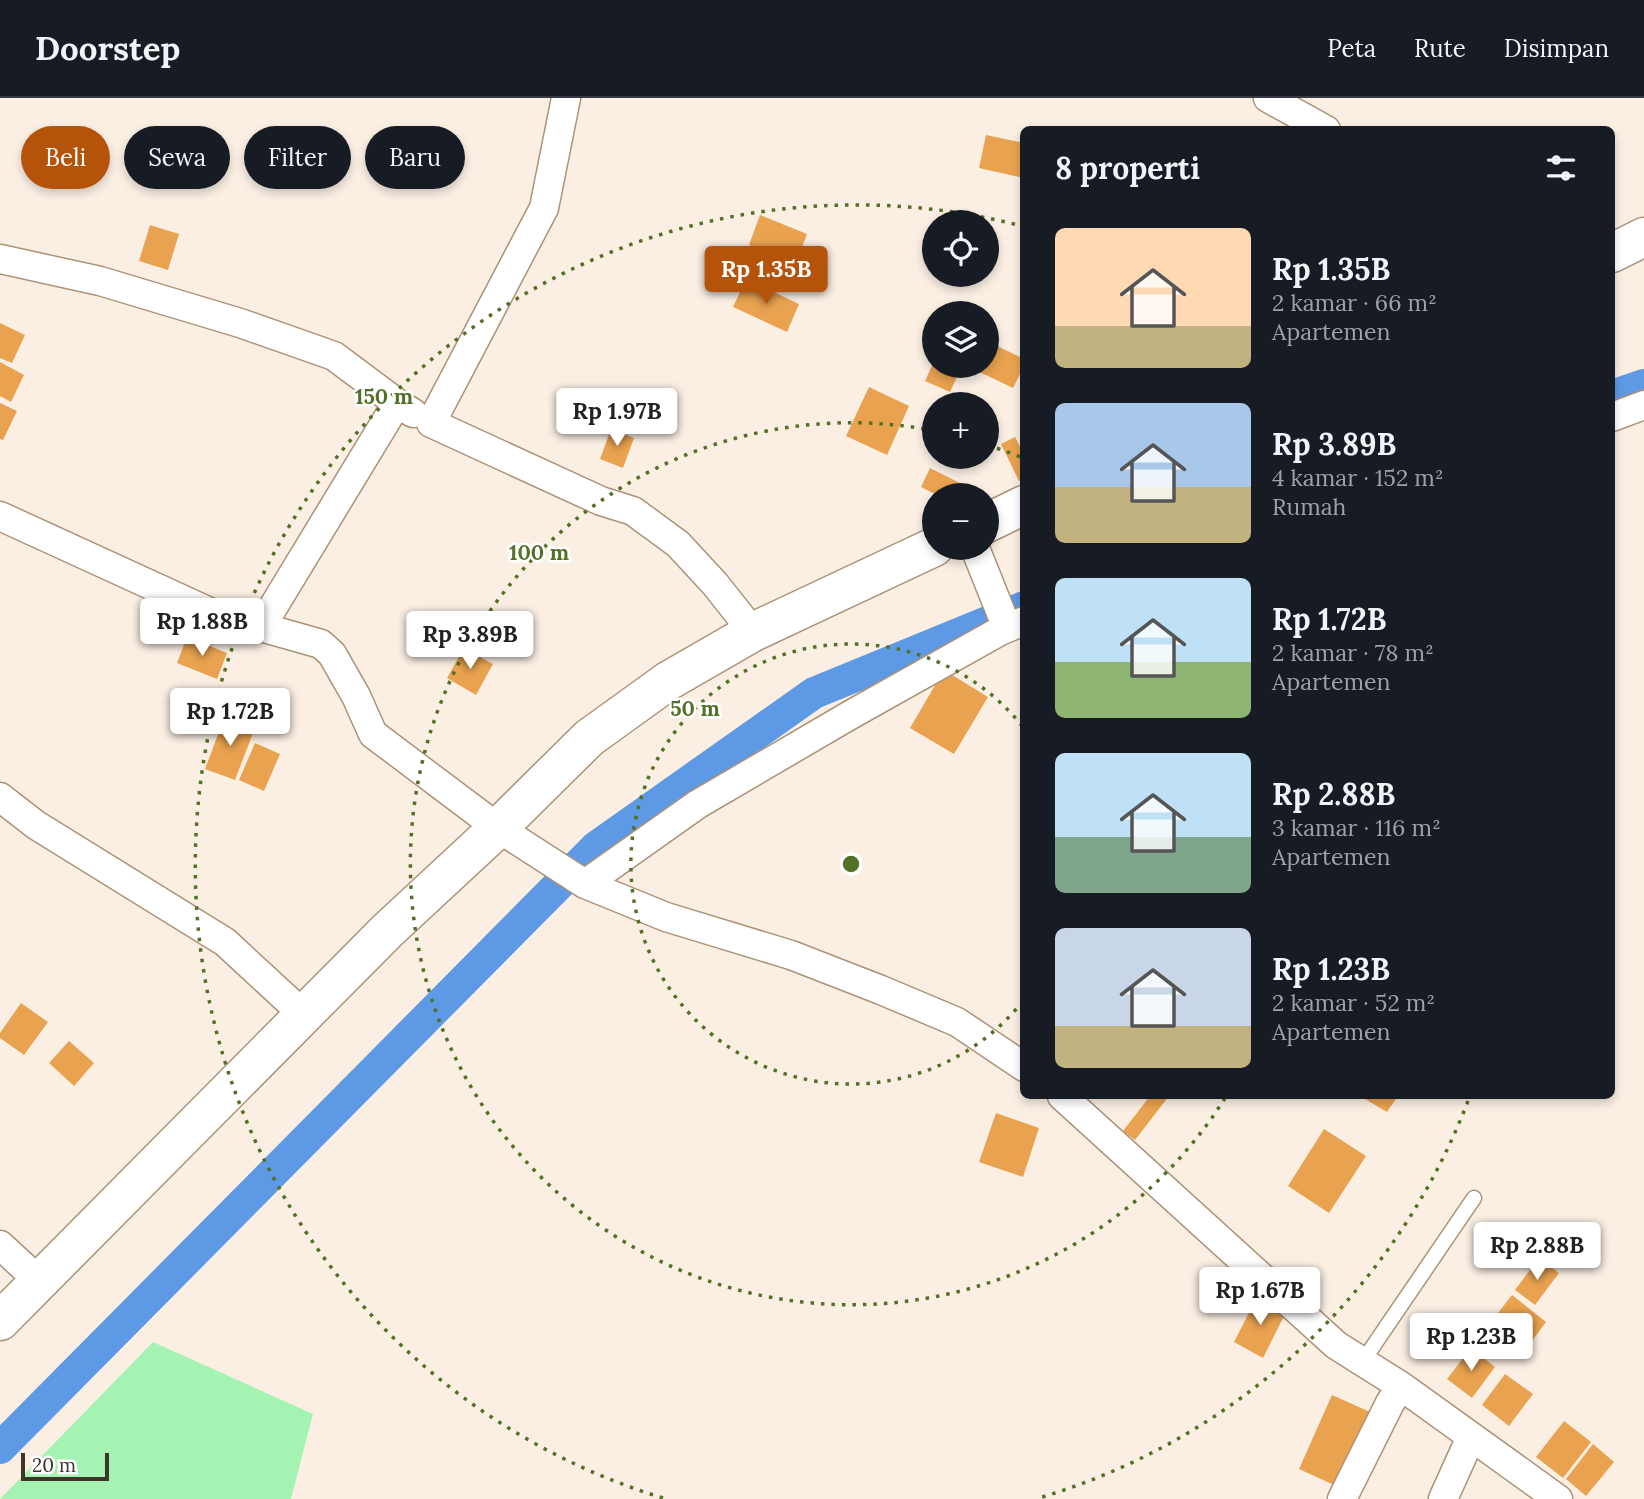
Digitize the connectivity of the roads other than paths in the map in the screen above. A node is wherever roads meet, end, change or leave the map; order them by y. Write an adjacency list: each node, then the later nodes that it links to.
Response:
1 (566, 98): 10 (street)
2 (1268, 98): 3 (street)
3 (1319, 126)
4 (1644, 237): 5 (main road)
5 (1615, 252)
6 (0, 258): 7 (street)
7 (397, 403): 10 (street); 17 (street)
8 (1644, 405): 9 (street)
9 (1615, 416)
10 (430, 423): 18 (street)
11 (1020, 507): 13 (main road)
12 (0, 516): 17 (street)
13 (999, 517)
14 (922, 553): 18 (main road)
15 (980, 560): 16 (street)
16 (1012, 624): 21 (street)
17 (261, 627): 20 (street)
18 (754, 632): 20 (main road)
19 (0, 797): 22 (street)
20 (504, 831): 21 (street); 22 (main road)
21 (578, 880): 23 (street)
22 (304, 1015): 27 (main road)
23 (1020, 1064)
24 (1065, 1099): 29 (street)
25 (1474, 1198): 29 (lane)
26 (0, 1245): 27 (street)
27 (39, 1280): 28 (main road)
28 (0, 1321)
29 (1363, 1361): 30 (street)
30 (1401, 1386): 31 (street); 32 (street)
31 (1471, 1437): 33 (street); 34 (street)
32 (1342, 1499)
33 (1443, 1499)
34 (1558, 1499)

